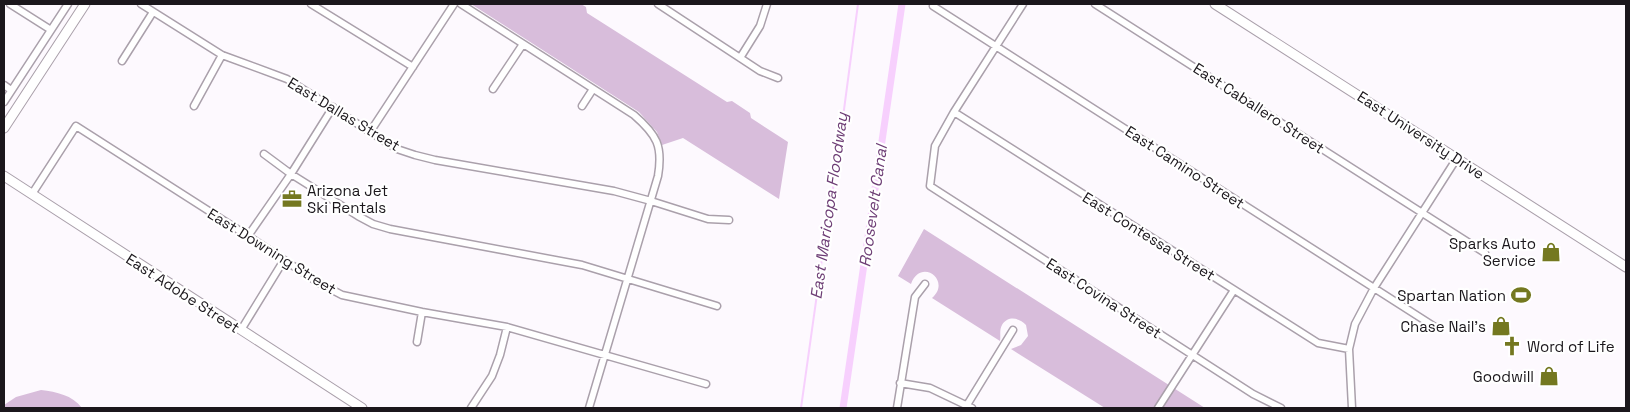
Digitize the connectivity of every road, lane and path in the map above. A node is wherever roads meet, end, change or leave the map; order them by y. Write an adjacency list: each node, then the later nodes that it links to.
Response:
1 (10, 4): 15 (street)
2 (68, 4): 15 (street)
3 (85, 4): 32 (main road)
4 (141, 4): 14 (street, East Dallas Street)
5 (311, 4): 21 (street)
6 (454, 4): 21 (street)
7 (461, 4): 16 (street)
8 (658, 4): 19 (street)
9 (767, 4): 19 (street)
10 (1023, 4): 17 (street)
11 (1095, 4): 40 (street, East Caballero Street)
12 (1215, 4): 35 (main road, East University Drive)
13 (933, 6): 17 (street, East Camino Street)
14 (153, 12): 18 (street, East Dallas Street); 20 (street)
15 (51, 30): 26 (street)
16 (523, 44): 24 (street); 25 (street)
17 (996, 46): 31 (street); 48 (street, East Camino Street)
18 (222, 54): 28 (street); 30 (street, East Dallas Street)
19 (740, 58): 22 (street)
20 (122, 61)
21 (413, 68): 33 (street)
22 (778, 78)
23 (4, 85): 26 (street)
24 (493, 89)
25 (593, 89): 29 (street); 39 (street)
26 (11, 90): 27 (street)
27 (4, 102)
28 (194, 106)
29 (582, 106)
30 (333, 107): 33 (street, East Dallas Street); 36 (street)
31 (954, 112): 49 (street, East Contessa Street); 59 (street, East Covina Street)
32 (4, 128)
33 (370, 132): 39 (street, East Dallas Street)
34 (264, 154): 36 (street)
35 (1457, 158): 40 (street); 45 (main road, East University Drive)
36 (291, 174): 42 (street); 46 (street)
37 (4, 176): 38 (main road, East Adobe Street)
38 (32, 194): 42 (street, East Downing Street); 54 (main road, East Adobe Street)
39 (651, 201): 41 (street, East Dallas Street); 46 (street)
40 (1423, 213): 43 (street, East Caballero Street); 48 (street)
41 (729, 220)
42 (248, 236): 44 (street, East Downing Street)
43 (1485, 253)
44 (284, 260): 51 (street, East Downing Street); 54 (street)
45 (1626, 267)
46 (627, 278): 50 (street); 58 (street)
47 (925, 284): 60 (street)
48 (1374, 288): 53 (street, East Camino Street); 57 (street)
49 (1234, 290): 57 (street, East Contessa Street); 59 (street)
50 (717, 306)
51 (422, 312): 52 (street, East Downing Street); 56 (street)
52 (506, 327): 58 (street, East Downing Street); 65 (street)
53 (1435, 328)
54 (241, 330): 62 (main road, East Adobe Street)
55 (1013, 330): 63 (street)
56 (417, 342)
57 (1349, 349): 70 (street)
58 (605, 354): 61 (street, East Downing Street); 66 (street)
59 (1192, 355): 68 (street); 69 (street, East Covina Street)
60 (900, 383): 63 (street); 67 (street)
61 (706, 384)
62 (351, 405): 64 (main road, East Adobe Street)
63 (970, 407)
64 (362, 408)
65 (471, 408)
66 (589, 408)
67 (897, 408)
68 (1158, 408)
69 (1281, 408)
70 (1352, 408)

